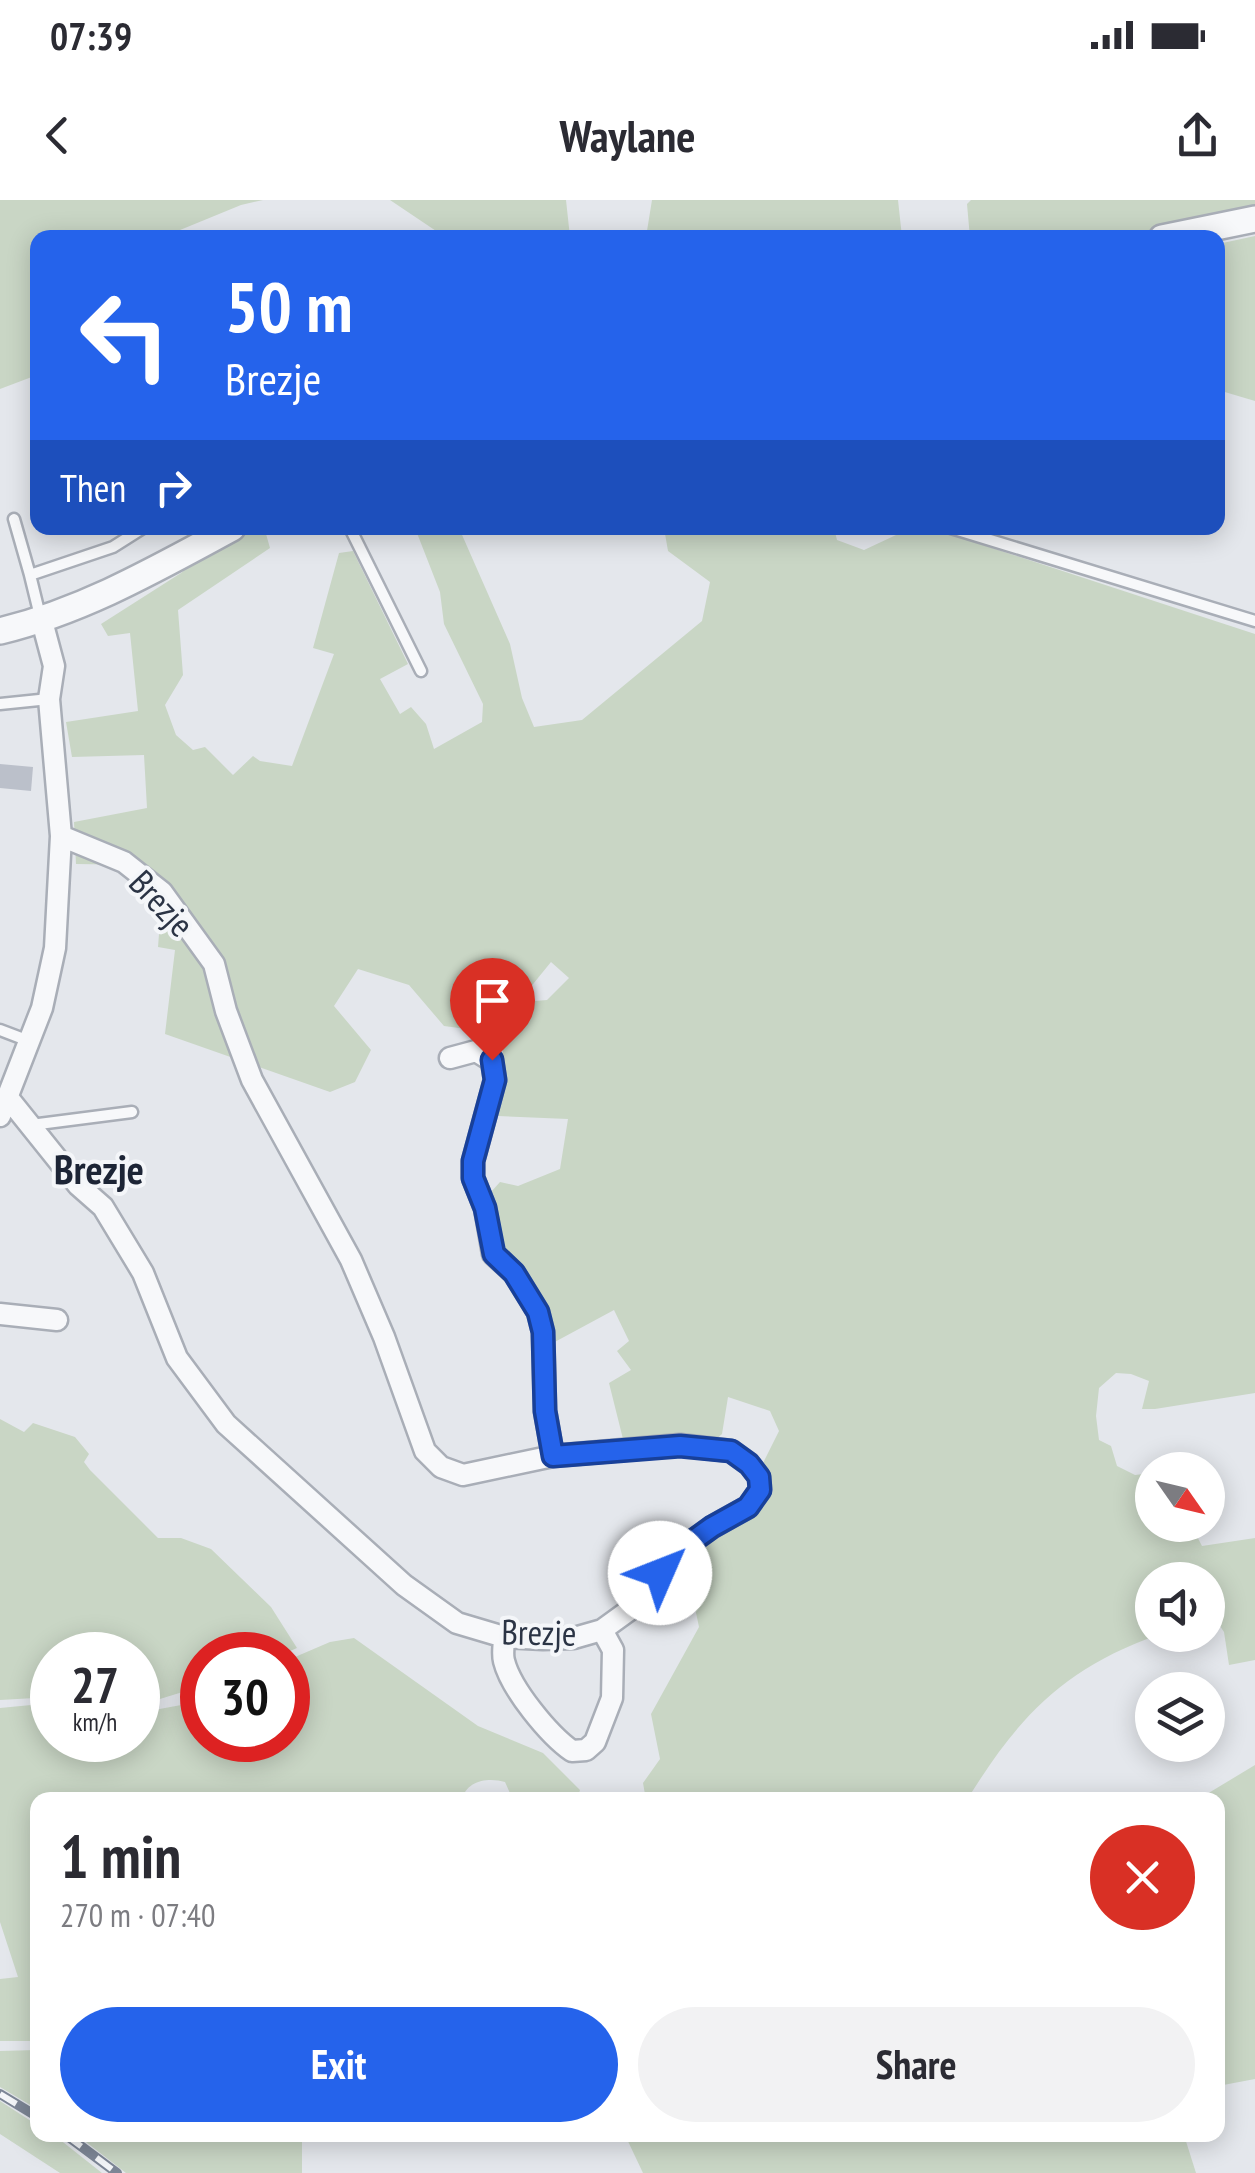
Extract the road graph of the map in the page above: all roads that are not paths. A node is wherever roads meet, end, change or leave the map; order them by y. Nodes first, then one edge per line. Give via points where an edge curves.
1 (1255, 220) edge
2 (1203, 230) edge
3 (14, 519) dead end
4 (132, 535) edge
5 (219, 535) edge
6 (353, 535) edge
7 (973, 535) edge
8 (30, 576) junction
9 (42, 620) junction
10 (1255, 621) edge
11 (0, 631) edge
12 (421, 671) dead end
13 (49, 699) junction
14 (0, 704) edge
15 (61, 836) junction
16 (0, 1030) edge
17 (30, 1041) junction
18 (450, 1058) dead end
19 (4, 1108) edge
20 (132, 1112) dead end
21 (31, 1124) junction
22 (0, 1314) edge
23 (57, 1320) dead end
24 (553, 1456) junction
25 (602, 1630) junction
26 (504, 1637) junction

1 - 2 street
3 - 8 lane
4 - 8 lane
5 - 9 street via 120,589
6 - 12 lane
7 - 10 lane
8 - 9 lane
9 - 11 street
9 - 13 street, Brezje via 54,666
13 - 14 lane
13 - 15 street, Brezje
15 - 17 street, Brezje via 56,948
15 - 24 street, Brezje via 124,862 162,892 214,964 252,1080 351,1260 424,1451 463,1476
16 - 17 lane
17 - 19 street, Brezje
18 - 24 street via 476,1052 492,1060 495,1080 473,1178 494,1254 538,1312
19 - 21 street, Brezje
20 - 21 lane
21 - 26 street, Brezje via 103,1207 143,1273 177,1358 226,1424 404,1585 458,1623
22 - 23 street
24 - 25 street, Brezje via 680,1446 731,1451 759,1477 760,1490 748,1507 680,1550 631,1609
25 - 26 street, Brezje via 574,1638
25 - 26 street via 613,1650 612,1698 596,1742 572,1752 514,1682 502,1658

